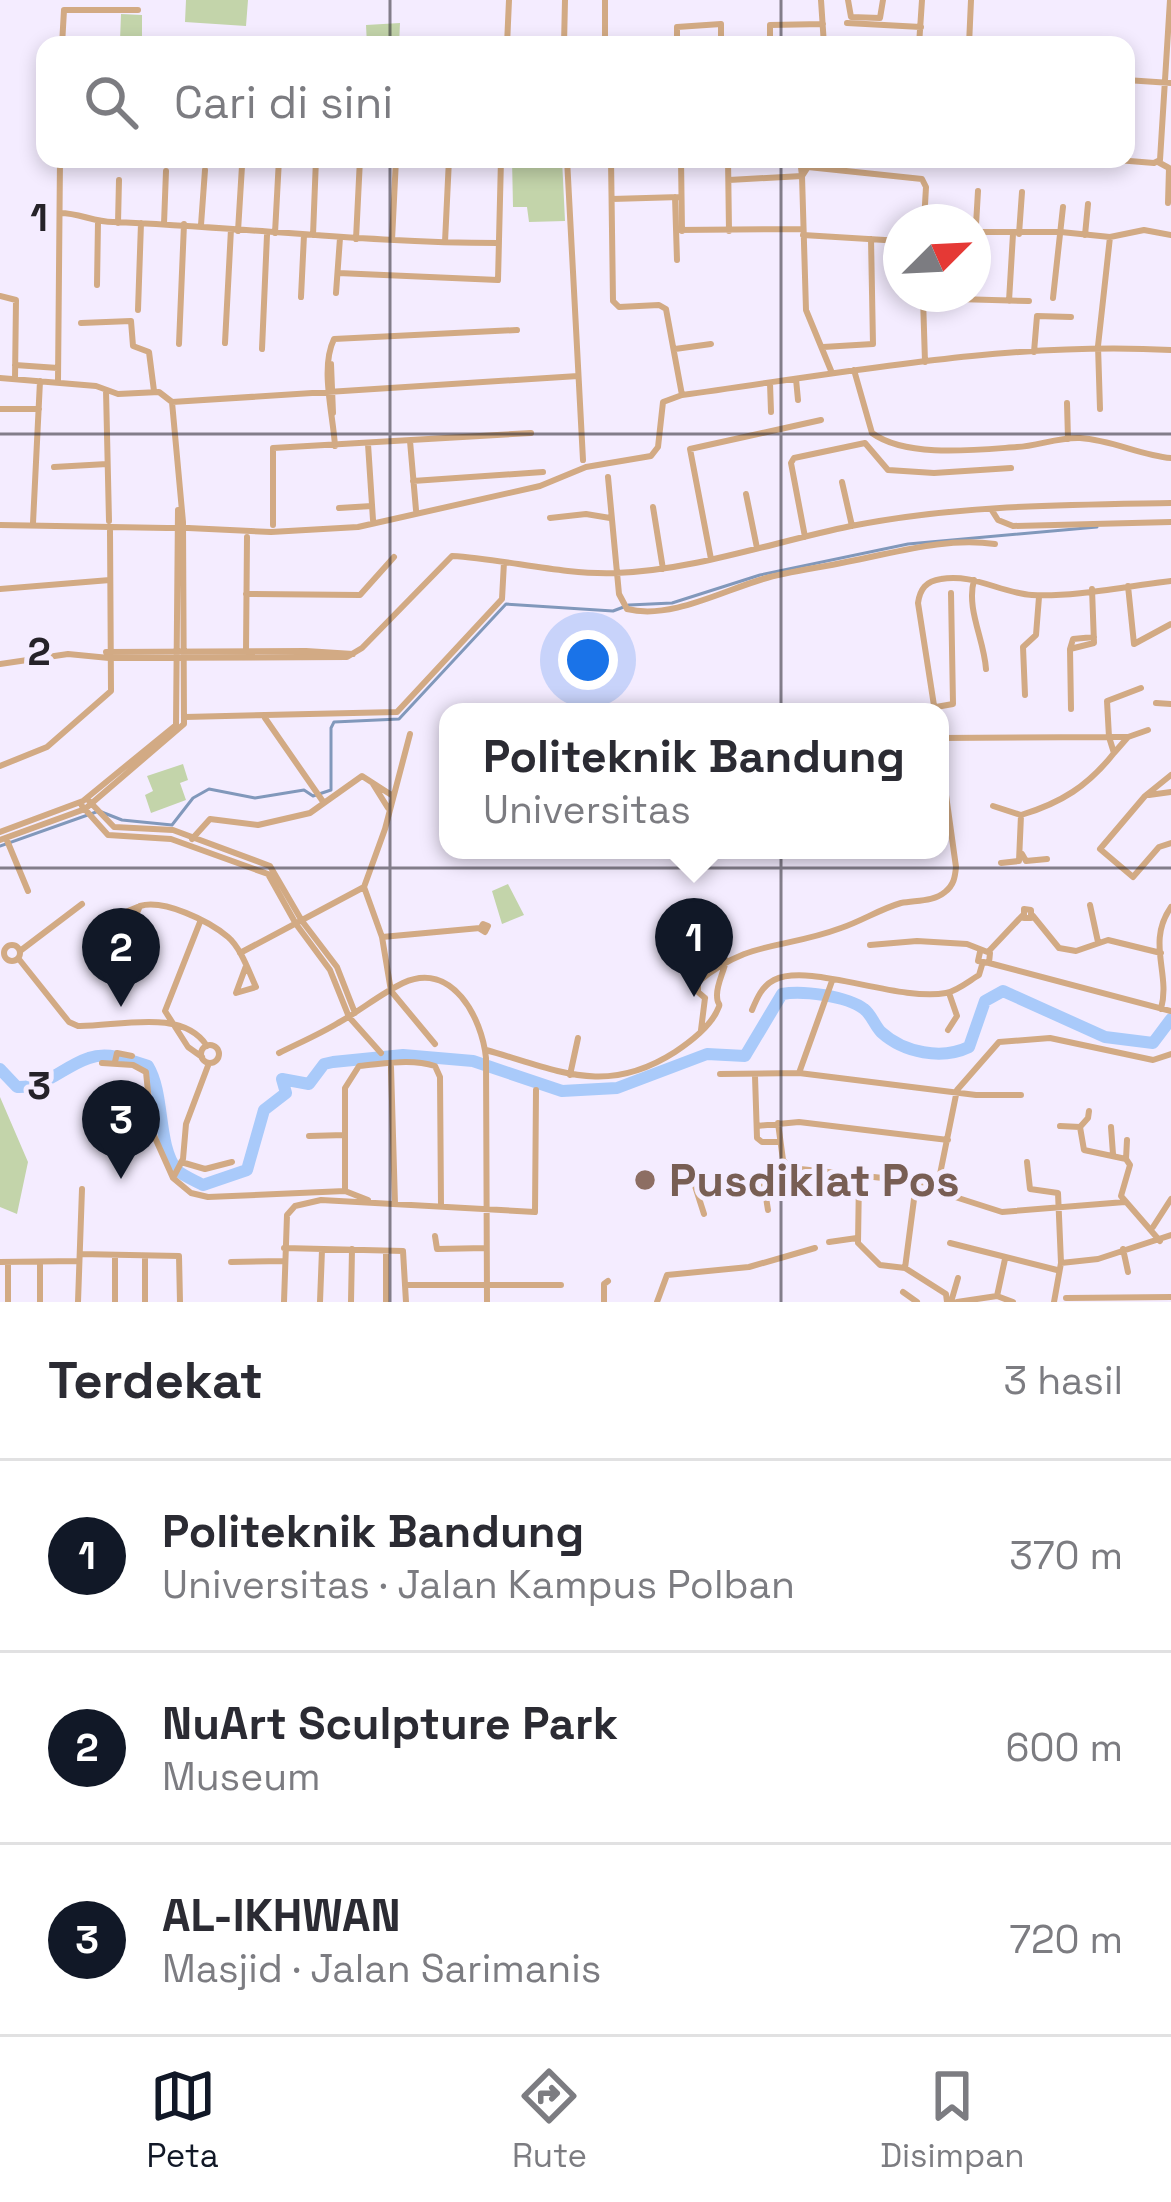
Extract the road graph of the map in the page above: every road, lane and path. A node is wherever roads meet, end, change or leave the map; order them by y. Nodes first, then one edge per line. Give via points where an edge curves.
1 (509, 0) edge
2 (566, 0) edge
3 (605, 0) edge
4 (821, 0) edge
5 (848, 0) edge
6 (883, 0) edge
7 (922, 0) edge
8 (971, 0) edge
9 (1170, 0) edge
10 (138, 10) dead end
11 (848, 23) dead end
12 (823, 24) junction
13 (921, 27) junction
14 (63, 36) edge
15 (507, 36) edge
16 (564, 36) edge
17 (605, 36) edge
18 (677, 36) edge
19 (721, 36) edge
20 (770, 36) edge
21 (824, 36) edge
22 (920, 36) edge
23 (969, 36) edge
24 (1135, 81) edge
25 (1168, 83) edge
26 (1135, 161) edge
27 (1159, 162) junction
28 (60, 168) edge
29 (242, 168) edge
30 (278, 168) edge
31 (315, 168) edge
32 (360, 168) edge
33 (396, 168) edge
34 (449, 168) edge
35 (501, 168) edge
36 (567, 168) edge
37 (611, 168) edge
38 (680, 168) edge
39 (728, 168) edge
40 (801, 168) edge
41 (807, 168) edge
42 (845, 168) edge
43 (166, 170) dead end
44 (205, 170) dead end
45 (802, 176) junction
46 (119, 180) dead end
47 (729, 180) junction
48 (978, 190) dead end
49 (1022, 193) dead end
50 (678, 197) junction
51 (612, 199) junction
52 (1168, 203) dead end
53 (925, 204) edge
54 (977, 204) edge
55 (1088, 204) dead end
56 (1063, 206) dead end
57 (60, 213) junction
58 (98, 222) junction
59 (118, 223) junction
60 (141, 224) junction
61 (164, 224) junction
62 (184, 224) junction
63 (201, 225) junction
64 (234, 230) junction
65 (679, 231) junction
66 (729, 231) junction
67 (802, 232) junction
68 (1061, 232) junction
69 (991, 233) edge
70 (1016, 234) junction
71 (271, 235) junction
72 (309, 235) junction
73 (1085, 235) junction
74 (1171, 236) edge
75 (1109, 237) junction
76 (340, 238) junction
77 (356, 238) junction
78 (871, 239) junction
79 (883, 240) edge
80 (392, 241) junction
81 (445, 242) junction
82 (498, 243) junction
83 (677, 260) dead end
84 (338, 273) junction
85 (97, 285) dead end
86 (336, 293) dead end
87 (0, 296) edge
88 (301, 297) dead end
89 (1053, 298) dead end
90 (991, 299) edge
91 (1009, 301) junction
92 (1029, 302) dead end
93 (138, 310) dead end
94 (923, 312) edge
95 (1071, 317) dead end
96 (81, 323) dead end
97 (517, 330) dead end
98 (225, 343) dead end
99 (178, 344) dead end
100 (711, 344) dead end
101 (1098, 346) junction
102 (823, 347) junction
103 (262, 349) dead end
104 (675, 349) junction
105 (1171, 350) edge
106 (1034, 352) junction
107 (925, 362) junction
108 (15, 365) junction
109 (58, 368) junction
110 (854, 370) junction
111 (832, 374) junction
112 (578, 376) junction
113 (0, 378) edge
114 (796, 379) junction
115 (15, 380) junction
116 (40, 381) junction
117 (58, 382) junction
118 (770, 383) junction
119 (106, 390) junction
120 (154, 391) junction
121 (332, 392) junction
122 (682, 395) junction
123 (798, 400) dead end
124 (172, 402) junction
125 (1067, 403) dead end
126 (0, 409) edge
127 (38, 409) junction
128 (1100, 410) dead end
129 (771, 412) dead end
130 (821, 420) dead end
131 (531, 433) dead end
132 (1068, 439) junction
133 (410, 441) junction
134 (368, 444) junction
135 (335, 446) junction
136 (1171, 458) edge
137 (584, 460) dead end
138 (107, 464) junction
139 (54, 466) dead end
140 (1010, 468) dead end
141 (543, 472) dead end
142 (608, 477) dead end
143 (413, 482) junction
144 (842, 482) dead end
145 (746, 494) dead end
146 (1171, 503) edge
147 (372, 506) junction
148 (339, 508) dead end
149 (653, 508) dead end
150 (991, 509) junction
151 (416, 510) dead end
152 (550, 518) dead end
153 (610, 518) junction
154 (373, 520) dead end
155 (109, 521) dead end
156 (1171, 522) edge
157 (33, 523) junction
158 (273, 524) dead end
159 (0, 525) edge
160 (852, 526) junction
161 (110, 531) dead end
162 (247, 537) dead end
163 (806, 537) junction
164 (995, 544) dead end
165 (757, 548) junction
166 (394, 557) dead end
167 (711, 559) junction
168 (504, 562) junction
169 (663, 569) junction
170 (616, 573) junction
171 (110, 580) junction
172 (974, 580) junction
173 (1171, 581) edge
174 (1128, 586) junction
175 (0, 589) edge
176 (1093, 590) junction
177 (951, 593) dead end
178 (246, 594) junction
179 (1039, 596) junction
180 (1171, 624) edge
181 (246, 651) junction
182 (109, 655) junction
183 (180, 655) junction
184 (227, 655) junction
185 (264, 655) junction
186 (0, 664) edge
187 (986, 669) dead end
188 (1141, 688) dead end
189 (1025, 695) dead end
190 (934, 703) edge
191 (1156, 703) dead end
192 (1171, 704) edge
193 (949, 705) edge
194 (1071, 709) dead end
195 (264, 716) junction
196 (182, 717) junction
197 (1148, 730) dead end
198 (410, 734) dead end
199 (1109, 737) junction
200 (1128, 737) junction
201 (949, 738) edge
202 (1114, 753) junction
203 (0, 766) edge
204 (1171, 775) edge
205 (371, 781) junction
206 (1171, 792) edge
207 (393, 796) junction
208 (1145, 796) junction
209 (324, 803) junction
210 (86, 804) junction
211 (993, 806) dead end
212 (390, 810) junction
213 (1021, 814) junction
214 (949, 817) edge
215 (2, 837) edge
216 (190, 841) junction
217 (1020, 844) junction
218 (1171, 844) edge
219 (1047, 859) dead end
220 (1001, 863) dead end
221 (364, 887) junction
222 (28, 891) dead end
223 (82, 904) dead end
224 (1090, 905) dead end
225 (1171, 908) edge
226 (200, 922) junction
227 (299, 922) junction
228 (480, 928) dead end
229 (382, 938) junction
230 (125, 940) dead end
231 (1098, 942) junction
232 (870, 945) dead end
233 (984, 952) junction
234 (1161, 953) junction
235 (2, 954) edge
236 (239, 954) junction
237 (19, 955) junction
238 (986, 964) junction
239 (246, 966) dead end
240 (714, 979) junction
241 (832, 981) junction
242 (391, 991) junction
243 (949, 993) junction
244 (717, 995) junction
245 (705, 998) junction
246 (752, 1010) dead end
247 (1165, 1010) edge
248 (352, 1015) junction
249 (170, 1022) junction
250 (701, 1030) junction
251 (949, 1030) dead end
252 (578, 1038) dead end
253 (435, 1044) dead end
254 (207, 1046) junction
255 (279, 1053) dead end
256 (381, 1053) dead end
257 (486, 1054) junction
258 (1171, 1054) edge
259 (132, 1056) dead end
260 (116, 1059) junction
261 (205, 1060) junction
262 (101, 1063) dead end
263 (391, 1067) junction
264 (799, 1073) junction
265 (720, 1074) dead end
266 (570, 1075) junction
267 (755, 1076) junction
268 (536, 1090) dead end
269 (957, 1090) junction
270 (1021, 1095) dead end
271 (1089, 1111) dead end
272 (778, 1123) junction
273 (757, 1126) junction
274 (1060, 1126) dead end
275 (1080, 1127) junction
276 (1111, 1127) dead end
277 (345, 1135) junction
278 (309, 1136) dead end
279 (947, 1140) junction
280 (1127, 1140) dead end
281 (780, 1142) junction
282 (1113, 1154) junction
283 (1126, 1159) junction
284 (232, 1162) dead end
285 (1027, 1162) dead end
286 (688, 1164) dead end
287 (768, 1164) dead end
288 (177, 1170) junction
289 (859, 1178) junction
290 (916, 1184) junction
291 (82, 1189) dead end
292 (345, 1190) junction
293 (952, 1196) dead end
294 (1171, 1199) edge
295 (1125, 1202) junction
296 (370, 1203) junction
297 (395, 1204) junction
298 (441, 1207) junction
299 (1058, 1207) junction
300 (487, 1209) junction
301 (768, 1210) dead end
302 (704, 1214) dead end
303 (1153, 1227) dead end
304 (1171, 1235) edge
305 (435, 1236) dead end
306 (856, 1238) junction
307 (1160, 1241) junction
308 (829, 1242) dead end
309 (950, 1243) dead end
310 (487, 1248) junction
311 (815, 1248) dead end
312 (284, 1249) junction
313 (1123, 1249) junction
314 (322, 1250) junction
315 (352, 1250) junction
316 (386, 1251) junction
317 (115, 1257) junction
318 (145, 1257) junction
319 (79, 1258) junction
320 (1005, 1259) junction
321 (284, 1261) junction
322 (4, 1262) edge
323 (40, 1262) junction
324 (231, 1262) dead end
325 (1059, 1266) junction
326 (905, 1268) junction
327 (1128, 1272) dead end
328 (958, 1278) dead end
329 (608, 1280) dead end
330 (486, 1284) junction
331 (561, 1285) dead end
332 (406, 1286) junction
333 (903, 1292) dead end
334 (998, 1296) junction
335 (1066, 1298) dead end
336 (1171, 1298) edge
337 (1131, 1300) edge
338 (8, 1302) edge
339 (40, 1302) edge
340 (79, 1302) edge
341 (115, 1302) edge
342 (146, 1302) edge
343 (180, 1302) edge
344 (284, 1302) edge
345 (320, 1302) edge
346 (351, 1302) edge
347 (386, 1302) edge
348 (406, 1302) edge
349 (487, 1302) edge
350 (604, 1302) edge
351 (657, 1302) edge
352 (917, 1302) edge
353 (952, 1302) edge
354 (1013, 1302) edge
355 (1054, 1302) edge

1 - 15 street
2 - 16 street
3 - 17 street
4 - 12 street
5 - 6 street via 850,16 880,18
7 - 13 street
8 - 23 street
9 - 25 street
10 - 14 street via 64,10
11 - 13 street
12 - 20 street via 770,25
12 - 21 street
13 - 22 street
18 - 19 street via 677,27 721,25
24 - 25 street
25 - 27 street
26 - 27 street
27 - 52 street via 1169,168
28 - 57 street
29 - 64 street
30 - 71 street
31 - 72 street
32 - 77 street
33 - 80 street
34 - 81 street
35 - 82 street
36 - 112 street
37 - 51 street
38 - 50 street
39 - 47 street
40 - 45 street
41 - 45 street
42 - 53 street via 922,179
43 - 61 street
44 - 63 street
45 - 47 street
45 - 67 street
46 - 59 street
47 - 66 street
48 - 54 street
49 - 70 street
50 - 51 street
50 - 65 street
51 - 104 street via 614,301 664,307
55 - 73 street
56 - 68 street
57 - 58 street
57 - 109 street
58 - 59 street
58 - 85 street
59 - 60 street
60 - 61 street
60 - 93 street
61 - 62 street
62 - 63 street
62 - 99 street
63 - 64 street
64 - 71 street
64 - 98 street
65 - 66 street
65 - 83 street
66 - 67 street
67 - 78 street
67 - 102 street via 806,310
68 - 70 street
68 - 73 street
68 - 89 street
69 - 70 street
70 - 91 street
71 - 72 street
71 - 103 street
72 - 76 street
72 - 88 street
73 - 75 street
74 - 75 street via 1144,230
75 - 101 street
76 - 77 street
76 - 84 street
77 - 80 street
78 - 79 street
78 - 102 street via 873,344
80 - 81 street
81 - 82 street
82 - 84 street via 494,282
84 - 86 street
87 - 108 street via 15,297
90 - 91 street
91 - 92 street
94 - 107 street
95 - 106 street via 1038,315
96 - 120 street via 131,320 133,346 149,352
97 - 121 street via 334,339
100 - 104 street
101 - 105 street
101 - 106 street
101 - 128 street
102 - 111 street
104 - 122 street
106 - 107 street
107 - 110 street
108 - 109 street
108 - 115 street
109 - 117 street
110 - 111 street
110 - 132 street via 872,433 894,445 1021,447
111 - 114 street
112 - 121 street
112 - 137 street
113 - 115 street
114 - 118 street
114 - 123 street
115 - 116 street
116 - 117 street
116 - 127 street
117 - 119 street
118 - 122 street
118 - 129 street
119 - 120 street
119 - 138 street
120 - 124 street
121 - 124 street
121 - 135 street
122 - 157 street, bridge via 663,402 658,447 649,457 358,527 271,532
124 - 183 street
125 - 132 street
126 - 127 street
127 - 157 street
130 - 167 street via 690,449
131 - 133 street
132 - 136 street
133 - 134 street
133 - 143 street
134 - 135 street
134 - 147 street
135 - 158 street via 271,450
138 - 139 street
138 - 155 street
140 - 163 street via 883,467 865,443 794,458
141 - 143 street
142 - 153 street
143 - 151 street
144 - 160 street
145 - 165 street
146 - 150 street
147 - 148 street
147 - 154 street
149 - 169 street
150 - 156 street via 1013,526
150 - 160 street
152 - 153 street
153 - 170 street
157 - 159 street
160 - 163 street
161 - 171 street
162 - 178 street
163 - 165 street
164 - 170 street via 917,547 652,611 627,608
165 - 167 street
166 - 178 street via 360,595
167 - 169 street
168 - 170 street
168 - 185 street via 452,556 353,654
168 - 195 street via 502,599 397,712
169 - 170 street
171 - 175 street
171 - 182 street
172 - 179 street
172 - 187 street via 971,603
172 - 190 street via 937,579 920,591
173 - 174 street
174 - 176 street
174 - 180 street via 1134,644
176 - 179 street
176 - 194 street via 1094,637 1073,639 1070,649
177 - 193 street
178 - 181 street
179 - 189 street via 1036,635 1023,647
181 - 184 street
181 - 185 street
182 - 183 street
182 - 186 street
182 - 203 street via 107,696 47,747
183 - 184 street
183 - 196 street
184 - 185 street
188 - 199 street via 1107,699
191 - 192 street
195 - 196 street
195 - 209 street
196 - 210 street
197 - 200 street
198 - 207 street
199 - 200 street
199 - 201 street
199 - 202 street
200 - 202 street
202 - 213 street via 1073,793
204 - 208 street
205 - 207 street
205 - 209 street via 356,778
205 - 212 street
206 - 208 street
207 - 212 street
208 - 218 street via 1100,849 1133,877
209 - 216 street via 258,825 210,819
210 - 215 street
210 - 216 street via 108,835
211 - 213 street
212 - 221 street
213 - 217 street
214 - 240 street via 956,867 947,891 726,959
215 - 222 street
216 - 227 street via 268,874
217 - 219 street via 1025,861
217 - 220 street via 1018,862
221 - 227 street
221 - 229 street
223 - 237 street
224 - 231 street
225 - 234 street
226 - 230 street via 158,903 140,906
226 - 236 street via 231,939
226 - 249 street via 166,1005
227 - 236 street
227 - 248 street
228 - 229 street
229 - 242 street
231 - 233 street via 1058,948 1029,908
231 - 234 street
232 - 233 street via 917,940
233 - 238 street via 978,959
234 - 247 street via 1171,973
235 - 237 street
236 - 239 street
237 - 249 street via 78,1026
238 - 243 street
238 - 247 street
240 - 244 street
240 - 245 street via 697,986
241 - 243 street
241 - 246 street via 778,978
241 - 264 street
242 - 248 street
242 - 253 street
242 - 257 street via 423,978 452,988 474,1013
243 - 251 street via 957,1016
244 - 245 street
244 - 250 street via 717,1012
245 - 250 street
248 - 255 street
248 - 256 street
249 - 254 street
249 - 261 street
250 - 266 street via 637,1071
252 - 266 street
254 - 261 street
254 - 261 street via 218,1059
257 - 266 street
257 - 300 street
258 - 269 street via 1153,1060 1066,1040 1001,1041
259 - 260 street
260 - 262 street
260 - 288 street via 146,1072 152,1131
261 - 288 street
263 - 277 street via 354,1070 345,1088
263 - 297 street
263 - 298 street via 418,1062 439,1073
264 - 267 street
264 - 269 street
265 - 267 street
267 - 273 street
268 - 300 street via 535,1212
269 - 270 street
269 - 279 street
271 - 275 street
272 - 273 street
272 - 279 street
272 - 281 street
273 - 281 street via 758,1140
274 - 275 street
275 - 282 street via 1084,1150
276 - 282 street
277 - 278 street
277 - 292 street
279 - 290 street via 940,1183
280 - 283 street
281 - 289 street via 791,1168
282 - 283 street
283 - 295 street via 1119,1192
284 - 288 street
285 - 299 street via 1030,1189 1058,1191
286 - 302 street
287 - 301 street
288 - 292 street via 179,1186 200,1196
289 - 290 street
289 - 306 street
290 - 326 street
291 - 319 street
292 - 296 street
293 - 299 street via 1002,1212
294 - 303 street
295 - 299 street
295 - 307 street
296 - 297 street
296 - 312 street via 295,1206
297 - 298 street
298 - 300 street
299 - 325 street
300 - 310 street
304 - 307 street
305 - 310 street via 437,1249
306 - 308 street
306 - 326 street via 880,1265
307 - 313 street
309 - 320 street
310 - 330 street
311 - 351 street via 749,1267 668,1275
312 - 314 street
312 - 321 street
313 - 325 street
313 - 327 street
314 - 315 street
314 - 345 street
315 - 316 street
315 - 346 street
316 - 332 street via 405,1253
316 - 347 street
317 - 318 street
317 - 319 street
317 - 341 street
318 - 342 street
318 - 343 street via 177,1256
319 - 323 street
319 - 340 street
320 - 325 street
320 - 334 street
321 - 324 street
321 - 344 street
322 - 323 street
322 - 338 street
323 - 339 street
325 - 355 street
326 - 353 street
328 - 353 street
329 - 350 street
330 - 331 street
330 - 332 street
330 - 349 street
332 - 348 street
333 - 352 street
334 - 353 street
334 - 354 street
335 - 337 street
336 - 337 street

